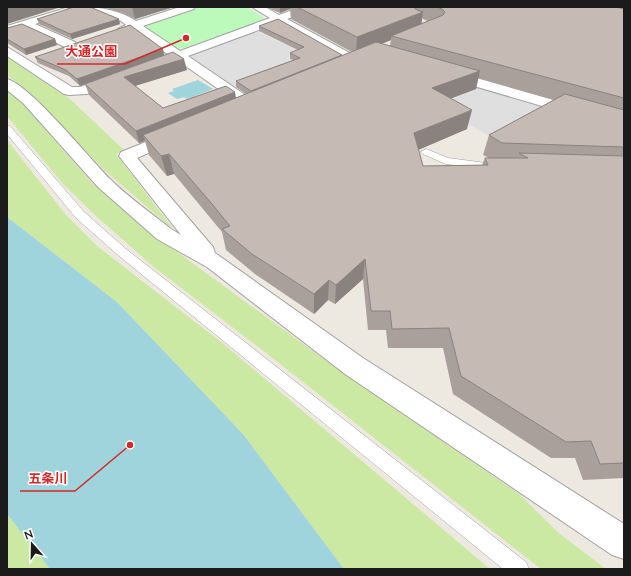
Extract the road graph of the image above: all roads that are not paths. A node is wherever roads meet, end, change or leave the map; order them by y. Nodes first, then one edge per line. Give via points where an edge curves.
1 (76, 7) edge
2 (88, 7) edge
3 (190, 7) edge
4 (257, 7) edge
5 (311, 7) edge
6 (278, 19) junction
7 (25, 24) junction
8 (135, 26) junction
9 (7, 30) edge
10 (115, 31) edge
11 (83, 41) edge
12 (71, 45) junction
13 (58, 50) edge
14 (7, 51) edge
15 (179, 56) junction
16 (368, 56) edge
17 (38, 57) edge
18 (355, 61) junction
19 (24, 62) junction
20 (340, 67) edge
21 (142, 69) edge
22 (436, 70) edge
23 (127, 75) edge
24 (7, 83) edge
25 (249, 104) edge
26 (624, 125) edge
27 (7, 128) edge
28 (192, 128) edge
29 (426, 152) dead end
30 (506, 168) edge
31 (214, 262) junction
32 (624, 543) edge
33 (519, 569) edge

1 - 7 street
2 - 8 street via 125,19
3 - 8 street
4 - 6 street
5 - 6 street
6 - 15 street
6 - 18 street
7 - 9 street
7 - 12 street
8 - 10 street
8 - 15 street
11 - 12 street
12 - 13 street
14 - 19 street
15 - 21 street
15 - 25 street
16 - 18 street
17 - 19 street
18 - 20 street
19 - 23 street via 69,91 82,91
22 - 26 street
24 - 31 street via 28,100 104,183 164,234
27 - 33 lane via 80,215 117,247
28 - 31 street via 127,156
29 - 30 lane via 446,162
31 - 32 street via 354,366

